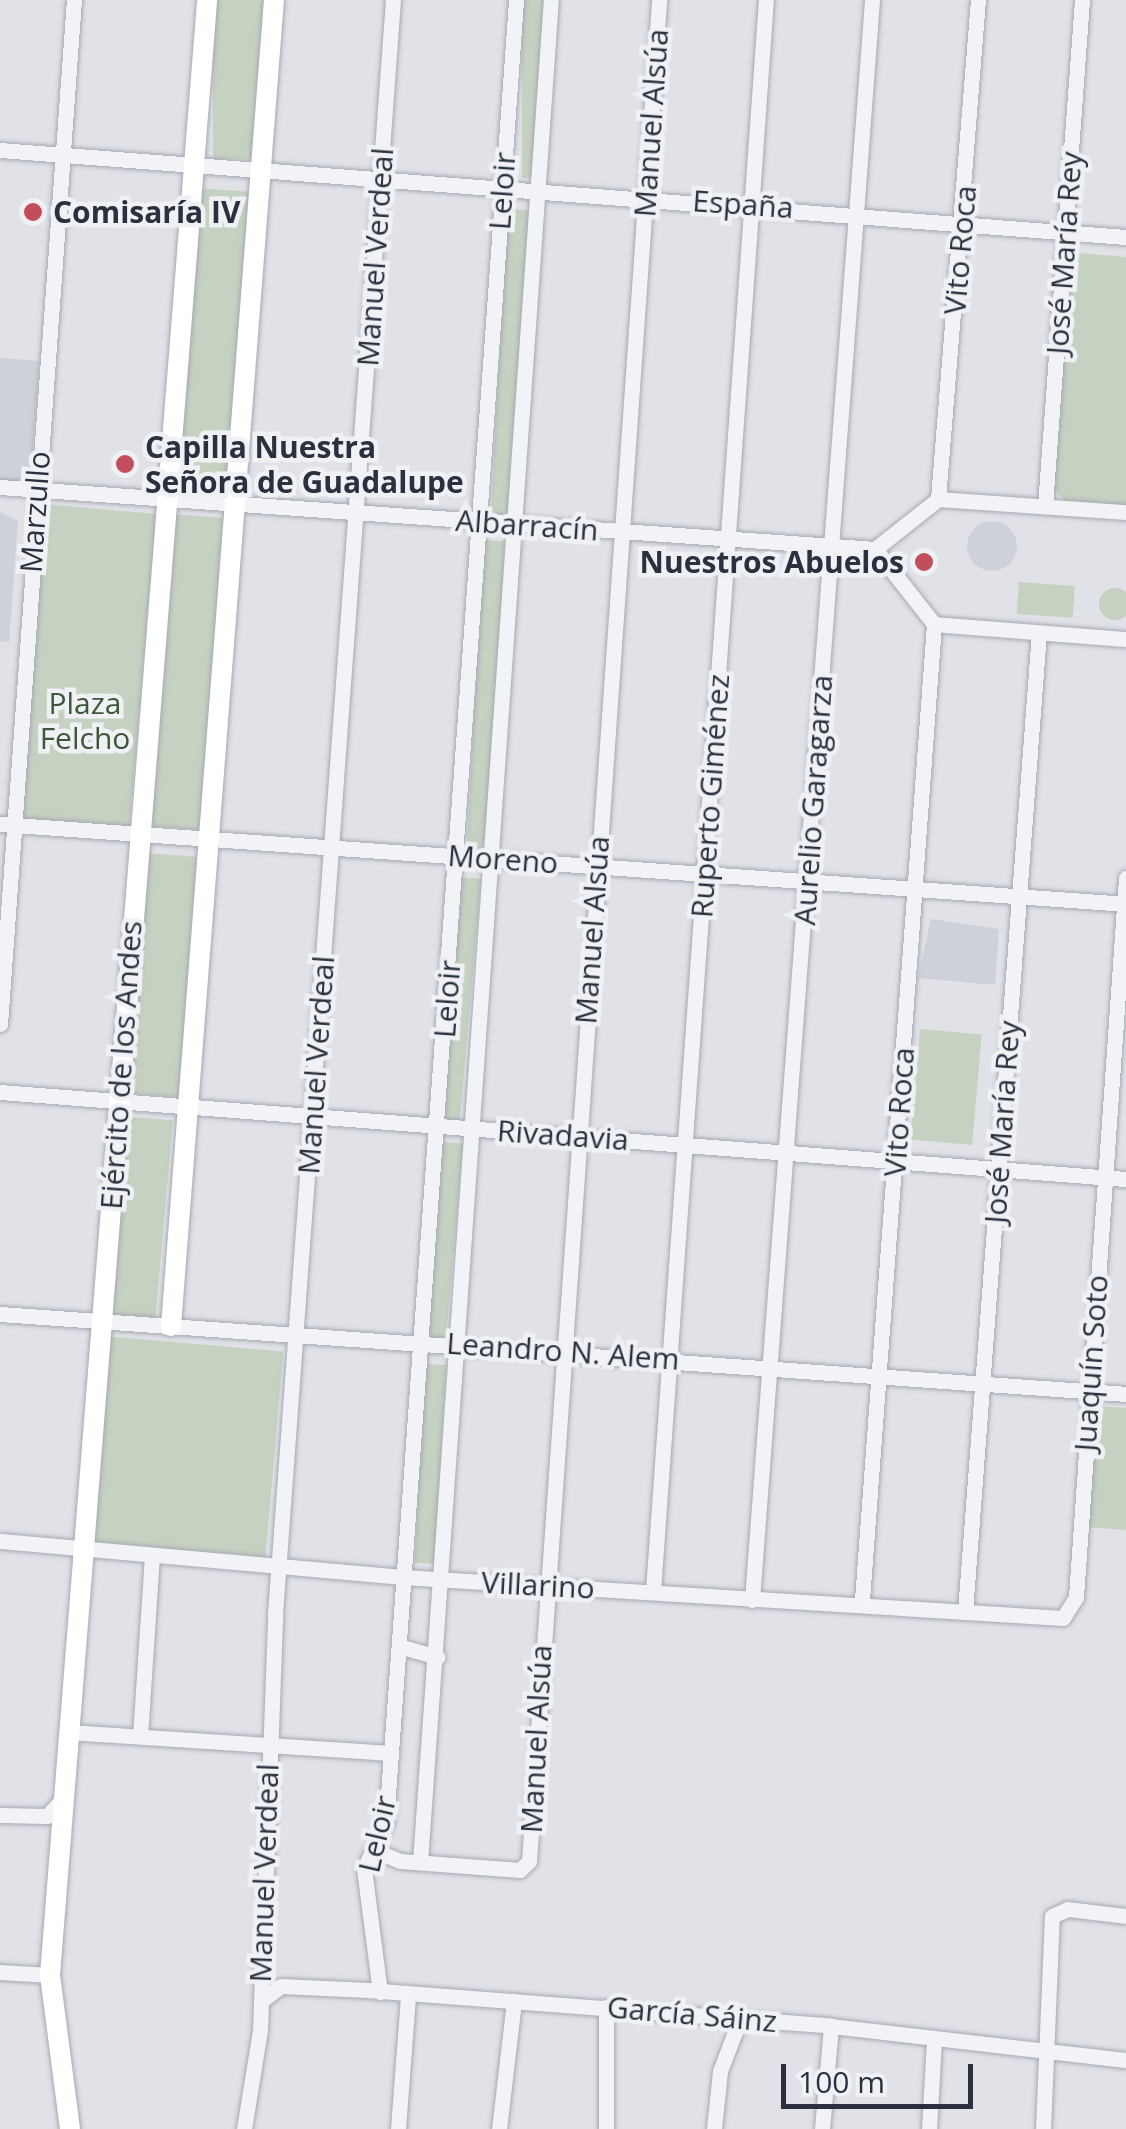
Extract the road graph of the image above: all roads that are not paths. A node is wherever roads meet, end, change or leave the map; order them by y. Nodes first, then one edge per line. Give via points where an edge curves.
1 (74, 0) edge
2 (207, 0) edge
3 (274, 0) edge
4 (393, 0) edge
5 (516, 0) edge
6 (552, 0) edge
7 (660, 0) edge
8 (766, 0) edge
9 (872, 0) edge
10 (978, 0) edge
11 (1082, 0) edge
12 (0, 150) edge
13 (63, 154) junction
14 (194, 164) junction
15 (261, 168) junction
16 (380, 178) junction
17 (502, 186) junction
18 (538, 189) junction
19 (646, 197) junction
20 (753, 205) junction
21 (858, 213) junction
22 (964, 222) junction
23 (1066, 231) junction
24 (1126, 237) edge
25 (0, 487) edge
26 (38, 490) junction
27 (938, 499) junction
28 (165, 500) junction
29 (231, 506) junction
30 (1045, 506) junction
31 (356, 512) junction
32 (1126, 512) edge
33 (480, 522) junction
34 (516, 524) junction
35 (621, 532) junction
36 (729, 540) junction
37 (831, 548) junction
38 (875, 550) junction
39 (934, 624) junction
40 (1039, 633) junction
41 (1126, 640) edge
42 (6, 824) edge
43 (139, 836) junction
44 (208, 840) junction
45 (331, 849) junction
46 (457, 855) junction
47 (494, 858) junction
48 (597, 866) junction
49 (704, 874) junction
50 (1126, 878) edge
51 (808, 881) junction
52 (916, 889) junction
53 (1018, 896) junction
54 (1125, 904) edge
55 (0, 1024) edge
56 (0, 1092) edge
57 (119, 1101) junction
58 (188, 1106) junction
59 (313, 1116) junction
60 (439, 1126) junction
61 (476, 1128) junction
62 (577, 1136) junction
63 (685, 1145) junction
64 (787, 1153) junction
65 (895, 1161) junction
66 (998, 1169) junction
67 (1104, 1177) junction
68 (1126, 1179) edge
69 (0, 1314) edge
70 (101, 1321) junction
71 (170, 1326) junction
72 (300, 1332) junction
73 (422, 1341) junction
74 (461, 1345) junction
75 (562, 1350) junction
76 (670, 1359) junction
77 (772, 1366) junction
78 (879, 1375) junction
79 (982, 1383) junction
80 (1089, 1391) junction
81 (1126, 1394) edge
82 (0, 1541) edge
83 (81, 1548) junction
84 (152, 1556) junction
85 (282, 1566) junction
86 (403, 1577) junction
87 (442, 1580) junction
88 (545, 1585) junction
89 (652, 1592) junction
90 (752, 1600) junction
91 (862, 1600) junction
92 (1070, 1608) joint
93 (965, 1612) junction
94 (399, 1646) junction
95 (437, 1657) junction
96 (68, 1732) junction
97 (140, 1736) junction
98 (267, 1743) junction
99 (391, 1753) junction
100 (63, 1798) junction
101 (0, 1815) edge
102 (374, 1850) junction
103 (420, 1862) junction
104 (1126, 1916) edge
105 (0, 1972) edge
106 (50, 1974) junction
107 (380, 1992) junction
108 (408, 1997) junction
109 (261, 2001) junction
110 (514, 2001) junction
111 (606, 2007) junction
112 (740, 2018) junction
113 (832, 2026) junction
114 (934, 2040) junction
115 (1045, 2055) junction
116 (1126, 2060) edge
117 (70, 2129) edge
118 (244, 2129) edge
119 (398, 2129) edge
120 (499, 2129) edge
121 (606, 2129) edge
122 (714, 2129) edge
123 (822, 2129) edge
124 (929, 2129) edge
125 (1043, 2129) edge

1 - 13 street, Marzullo
2 - 14 street, Ejército de los Andes
3 - 15 street
4 - 16 street, Manuel Verdeal
5 - 17 street, Leloir
6 - 18 street, Leloir
7 - 19 street, Manuel Alsúa
8 - 20 street, Ruperto Giménez
9 - 21 street, Aurelio Garagarza
10 - 22 street, Vito Roca
11 - 23 street, José María Rey
12 - 13 street, España
13 - 14 street, España
13 - 26 street, Marzullo
14 - 15 street, España
14 - 28 street, Ejército de los Andes
15 - 16 street, España
15 - 29 street
16 - 17 street, España
16 - 31 street, Manuel Verdeal
17 - 18 street, España
17 - 33 street, Leloir
18 - 19 street, España
18 - 34 street, Leloir
19 - 20 street, España
19 - 35 street, Manuel Alsúa
20 - 21 street, España
20 - 36 street, Ruperto Giménez
21 - 22 street, España
21 - 37 street, Aurelio Garagarza
22 - 23 street, España
22 - 27 street, Vito Roca
23 - 24 street, España
23 - 30 street, José María Rey
25 - 26 street, Albarracín
26 - 28 street, Albarracín
26 - 42 street, Marzullo
27 - 30 street
27 - 38 street
28 - 29 street, Albarracín
28 - 43 street, Ejército de los Andes
29 - 31 street, Albarracín
29 - 44 street
30 - 32 street
31 - 33 street, Albarracín
31 - 45 street, Manuel Verdeal
33 - 34 street, Albarracín
33 - 46 street, Leloir
34 - 35 street, Albarracín
34 - 47 street, Leloir
35 - 36 street, Albarracín
35 - 48 street, Manuel Alsúa
36 - 37 street, Albarracín
36 - 49 street, Ruperto Giménez
37 - 38 street, Albarracín
37 - 51 street, Aurelio Garagarza
38 - 39 street
39 - 40 street
39 - 52 street, Vito Roca
40 - 41 street
40 - 53 street, José María Rey
42 - 43 street, Moreno
42 - 55 street, Marzullo
43 - 44 street, Moreno
43 - 57 street, Ejército de los Andes
44 - 45 street, Moreno
44 - 58 street
45 - 46 street, Moreno
45 - 59 street, Manuel Verdeal
46 - 47 street, Moreno
46 - 60 street, Leloir
47 - 48 street, Moreno
47 - 61 street, Leloir
48 - 49 street, Moreno
48 - 62 street, Manuel Alsúa
49 - 51 street, Moreno
49 - 63 street, Ruperto Giménez
50 - 54 street, Juaquín Soto
51 - 52 street, Moreno
51 - 64 street, Aurelio Garagarza
52 - 53 street, Moreno
52 - 65 street, Vito Roca
53 - 54 street, Moreno
53 - 66 street, José María Rey
54 - 67 street, Juaquín Soto
56 - 57 street, Rivadavia
57 - 58 street, Rivadavia
57 - 70 street, Ejército de los Andes
58 - 59 street, Rivadavia
58 - 71 street
59 - 60 street, Rivadavia
59 - 72 street, Manuel Verdeal
60 - 61 street, Rivadavia
60 - 73 street, Leloir
61 - 62 street, Rivadavia
61 - 74 street, Leloir
62 - 63 street, Rivadavia
62 - 75 street, Manuel Alsúa
63 - 64 street, Rivadavia
63 - 76 street, Ruperto Giménez
64 - 65 street, Rivadavia
64 - 77 street, Aurelio Garagarza
65 - 66 street, Rivadavia
65 - 78 street, Vito Roca
66 - 67 street, Rivadavia
66 - 79 street, José María Rey
67 - 68 street, Rivadavia
67 - 80 street, Juaquín Soto
69 - 70 street, Leandro N. Alem
70 - 71 street, Leandro N. Alem
70 - 83 street, Ejército de los Andes
71 - 72 street, Leandro N. Alem
72 - 73 street, Leandro N. Alem
72 - 85 street, Manuel Verdeal
73 - 74 street, Leandro N. Alem
73 - 86 street, Leloir
74 - 75 street, Leandro N. Alem
74 - 87 street, Leloir
75 - 76 street, Leandro N. Alem
75 - 88 street, Manuel Alsúa
76 - 77 street, Leandro N. Alem
76 - 89 street, Ruperto Giménez
77 - 78 street, Leandro N. Alem
77 - 90 street, Aurelio Garagarza
78 - 79 street, Leandro N. Alem
78 - 91 street, Vito Roca
79 - 80 street, Leandro N. Alem
79 - 93 street, José María Rey
80 - 81 street, Leandro N. Alem
80 - 92 street, Juaquín Soto
82 - 83 street, Villarino
83 - 84 street, Villarino
83 - 96 street, Ejército de los Andes
84 - 85 street, Villarino
84 - 97 street
85 - 86 street, Villarino
85 - 98 street, Manuel Verdeal
86 - 87 street, Villarino
86 - 94 street, Leloir
87 - 88 street, Villarino
87 - 95 street, Leloir
88 - 89 street, Villarino
88 - 103 street, Manuel Alsúa via 528,1861 520,1870
89 - 90 street, Villarino
90 - 91 street, Villarino
91 - 93 street, Villarino
92 - 93 street, Villarino via 1050,1621
94 - 95 street
94 - 99 street, Leloir
95 - 103 street, Leloir
96 - 97 street
96 - 100 street, Ejército de los Andes
97 - 98 street
98 - 99 street
98 - 109 street, Manuel Verdeal
99 - 102 street, Leloir via 386,1823
100 - 101 street via 47,1816
100 - 106 street, Ejército de los Andes
102 - 103 street
102 - 107 street, Leloir via 364,1880
104 - 115 street via 1068,1909 1052,1916
105 - 106 street
106 - 117 street, Ejército de los Andes
107 - 108 street, García Sáinz
107 - 109 street, García Sáinz via 281,1986
108 - 110 street, García Sáinz
108 - 119 street
109 - 118 street, Manuel Verdeal
110 - 111 street, García Sáinz
110 - 120 street
111 - 112 street, García Sáinz
111 - 121 street
112 - 113 street, García Sáinz
112 - 122 street via 720,2071
113 - 114 street, García Sáinz
113 - 123 street
114 - 115 street, García Sáinz
114 - 124 street
115 - 116 street, García Sáinz
115 - 125 street

